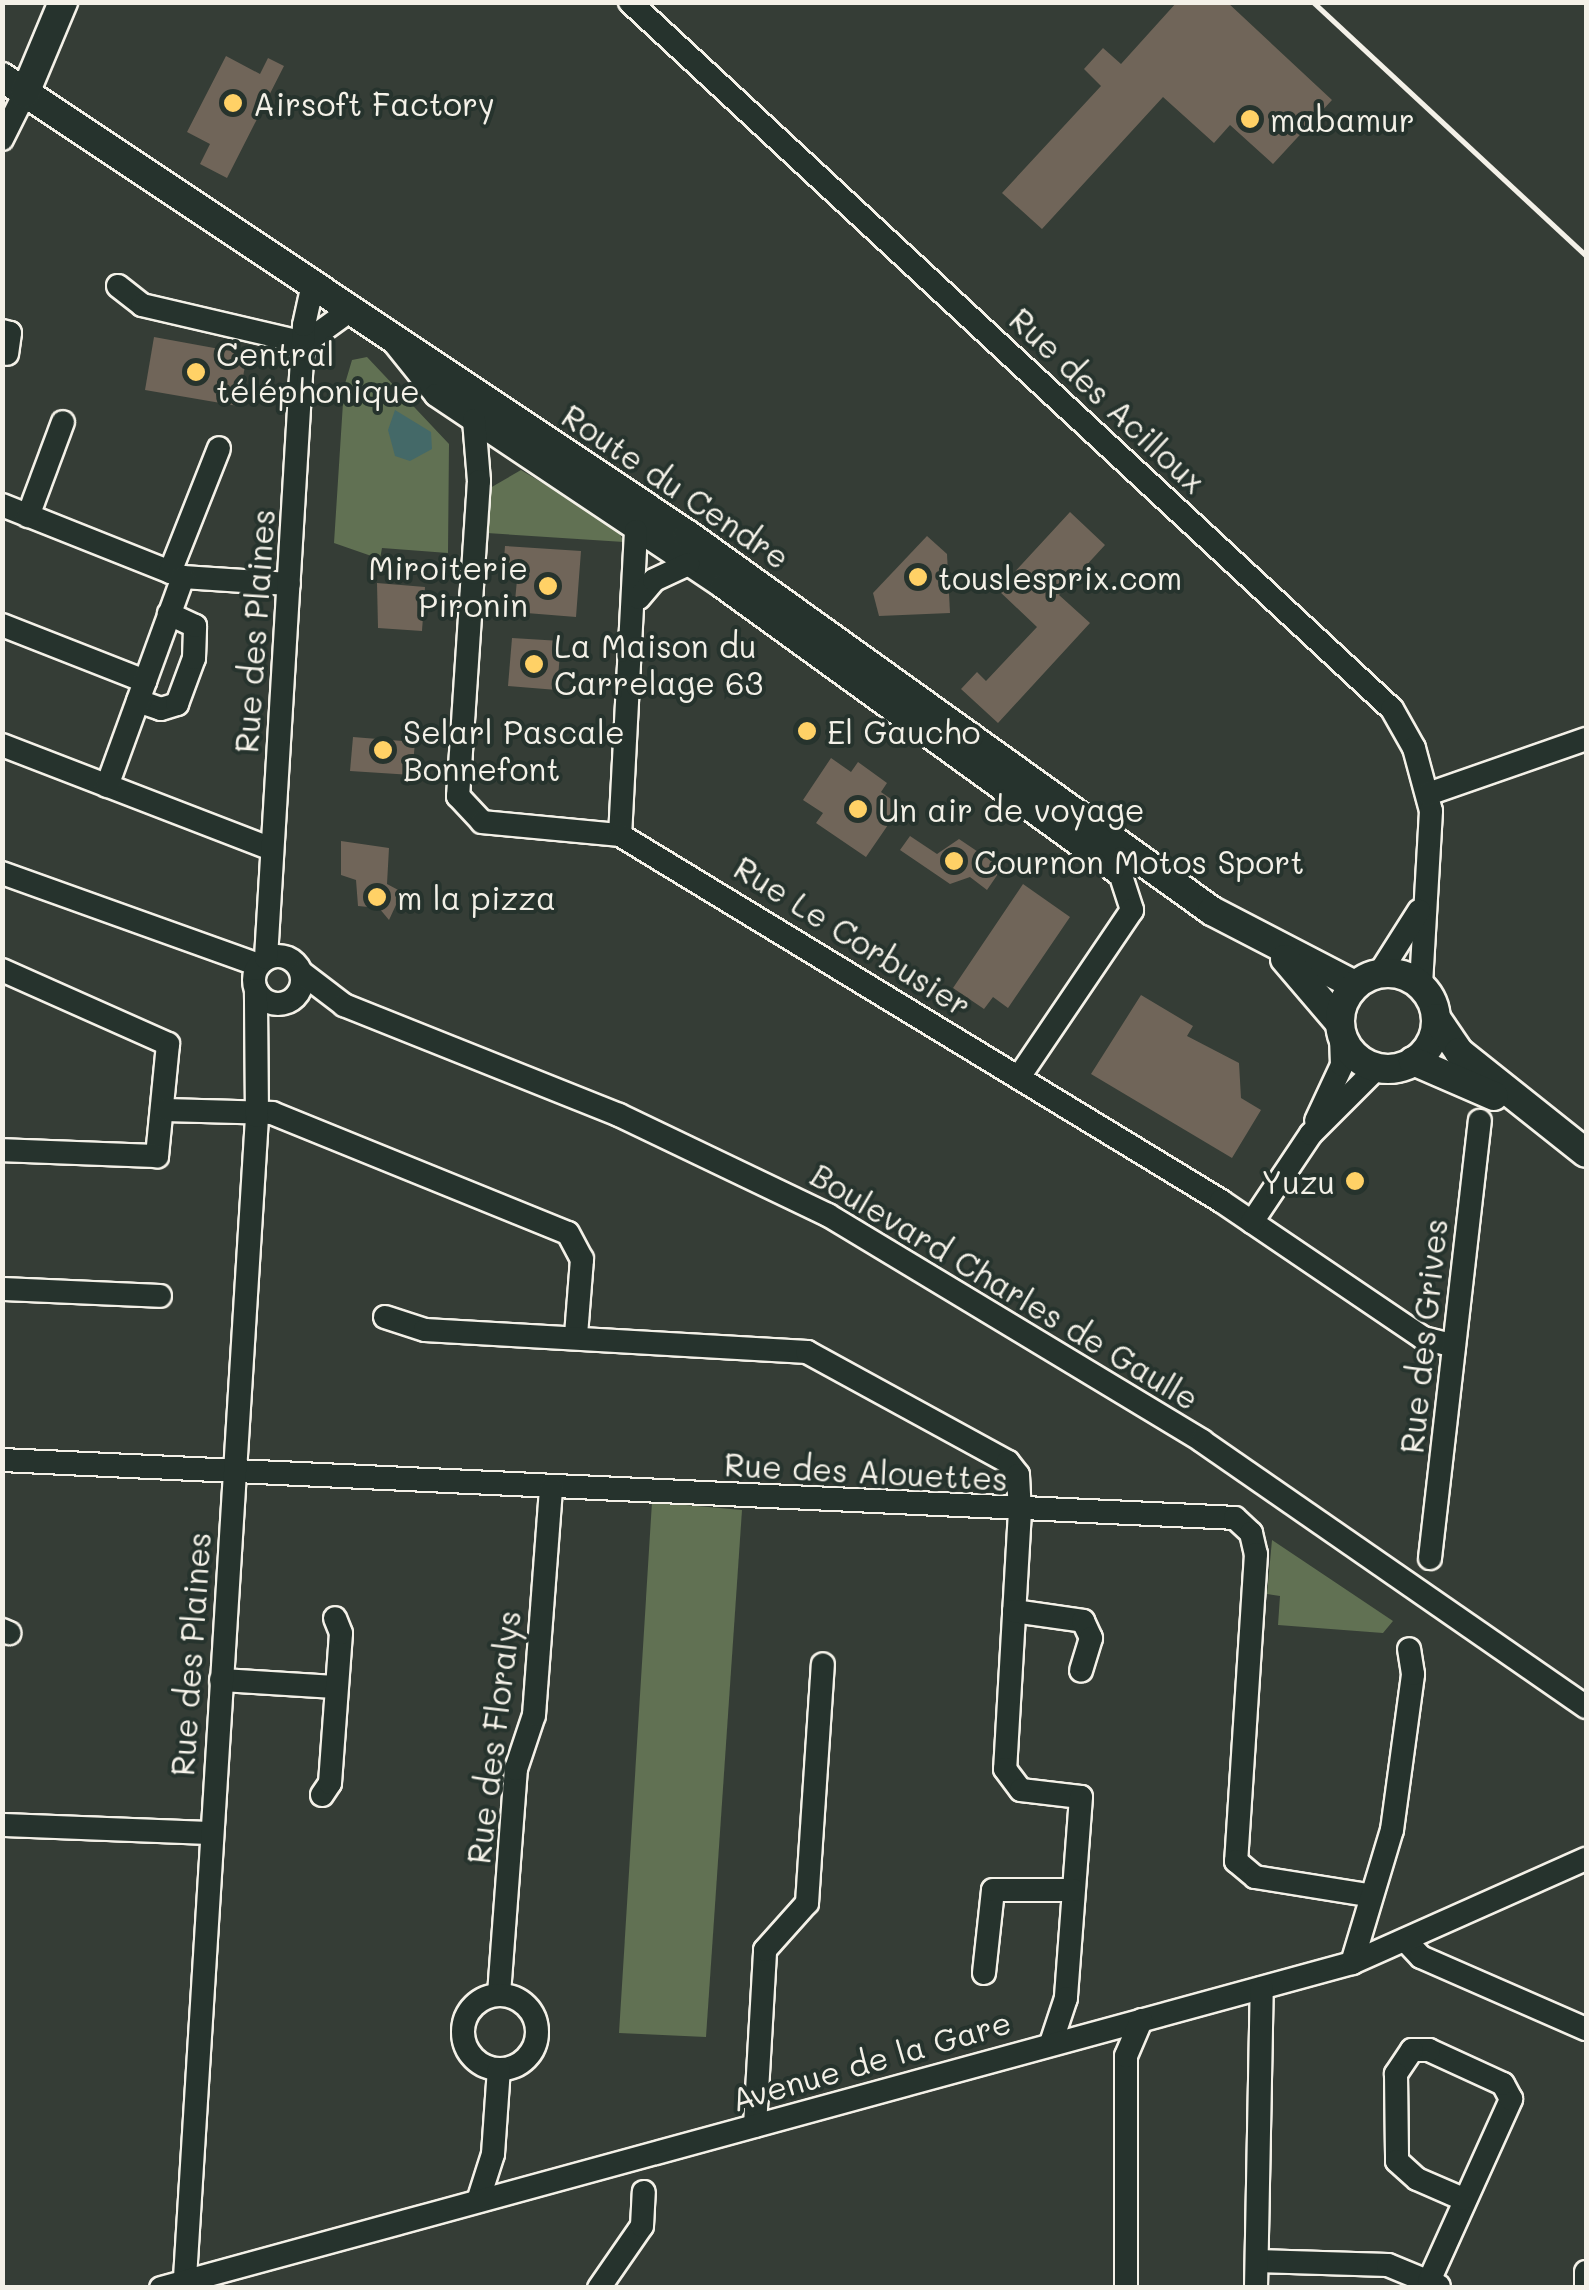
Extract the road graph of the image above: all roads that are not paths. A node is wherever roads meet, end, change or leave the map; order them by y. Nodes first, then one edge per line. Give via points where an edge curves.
1 (63, 2) edge
2 (630, 2) edge
3 (14, 85) edge
4 (2, 139) edge
5 (313, 284) junction
6 (118, 286) dead end
7 (352, 309) junction
8 (388, 332) junction
9 (305, 343) junction
10 (474, 420) junction
11 (64, 422) dead end
12 (219, 448) dead end
13 (522, 453) junction
14 (479, 481) junction
15 (2, 506) edge
16 (28, 516) junction
17 (636, 531) junction
18 (688, 564) junction
19 (176, 574) junction
20 (290, 584) junction
21 (638, 598) junction
22 (170, 614) junction
23 (2, 626) edge
24 (142, 691) junction
25 (1586, 739) edge
26 (2, 745) edge
27 (108, 786) junction
28 (1428, 794) junction
29 (620, 835) junction
30 (272, 849) junction
31 (2, 874) edge
32 (1423, 903) junction
33 (270, 923) junction
34 (1276, 951) junction
35 (297, 966) junction
36 (2, 970) edge
37 (254, 971) junction
38 (1367, 979) junction
39 (1422, 986) junction
40 (286, 1003) junction
41 (344, 1005) junction
42 (1436, 1018) junction
43 (1340, 1028) junction
44 (261, 1033) junction
45 (1413, 1061) junction
46 (1377, 1068) junction
47 (1019, 1077) junction
48 (167, 1110) junction
49 (257, 1116) junction
50 (1480, 1122) dead end
51 (1560, 1133) junction
52 (1310, 1134) junction
53 (2, 1150) edge
54 (1586, 1153) edge
55 (1252, 1222) junction
56 (2, 1290) edge
57 (160, 1296) dead end
58 (385, 1317) dead end
59 (576, 1336) junction
60 (1454, 1346) junction
61 (2, 1460) edge
62 (234, 1468) junction
63 (551, 1488) junction
64 (1020, 1511) junction
65 (1430, 1558) dead end
66 (1014, 1611) junction
67 (335, 1618) dead end
68 (1409, 1649) dead end
69 (822, 1665) dead end
70 (1080, 1671) dead end
71 (220, 1680) junction
72 (336, 1687) junction
73 (1586, 1707) edge
74 (322, 1795) dead end
75 (2, 1825) edge
76 (211, 1833) junction
77 (1586, 1858) edge
78 (1073, 1890) junction
79 (1367, 1894) junction
80 (1404, 1940) junction
81 (1352, 1964) junction
82 (984, 1974) dead end
83 (1262, 1988) junction
84 (499, 1994) junction
85 (1066, 1998) junction
86 (1141, 2020) junction
87 (1586, 2029) edge
88 (1093, 2032) junction
89 (1051, 2043) junction
90 (1126, 2056) junction
91 (499, 2069) junction
92 (755, 2088) junction
93 (781, 2118) junction
94 (756, 2126) junction
95 (493, 2154) junction
96 (510, 2192) junction
97 (644, 2192) dead end
98 (1464, 2199) junction
99 (478, 2200) junction
100 (1257, 2261) junction
101 (1586, 2272) edge
102 (185, 2278) junction
103 (1435, 2284) edge
104 (161, 2288) edge
105 (598, 2288) edge
106 (1126, 2288) edge
107 (1256, 2288) edge
108 (1586, 2288) edge

1 - 3 main road
2 - 28 street, Rue des Acilloux via 1374,689 1408,736
3 - 4 street
3 - 5 main road, Route du Cendre
5 - 7 main road, Route du Cendre
5 - 9 street, Rue des Plaines
6 - 9 street via 142,305
7 - 8 main road, Route du Cendre
7 - 9 street
8 - 10 street via 421,383
8 - 34 main road, Route du Cendre
9 - 20 street, Rue des Plaines
10 - 13 street
10 - 14 street
11 - 16 street
12 - 19 street
13 - 14 street
13 - 17 street
14 - 29 street via 458,796 482,822
15 - 16 street
16 - 19 street
17 - 18 street
17 - 21 street
18 - 21 street via 670,569
18 - 47 street via 1121,876 1132,910
19 - 20 street
19 - 22 street
20 - 30 street, Rue des Plaines
21 - 29 street
22 - 24 street
22 - 24 street via 194,626 194,658 177,704 161,710
23 - 24 street
24 - 27 street
25 - 28 street
26 - 27 street
27 - 30 street
28 - 32 street, Rue des Acilloux via 1432,852
29 - 47 street, Rue Le Corbusier
30 - 33 street, Rue des Plaines
31 - 37 street
32 - 38 street, Rue des Acilloux
32 - 39 street, Rue des Acilloux
33 - 35 street
33 - 37 street, Rue des Plaines
34 - 38 main road, Route du Cendre
34 - 43 main road, Route du Cendre
35 - 37 street
35 - 40 street via 299,994
35 - 41 street, Boulevard Charles de Gaulle
36 - 48 street via 168,1044
37 - 40 street
37 - 44 street, Rue des Plaines
38 - 39 main road
38 - 43 main road
39 - 42 main road
40 - 41 street, Boulevard Charles de Gaulle
40 - 44 street
41 - 73 street, Boulevard Charles de Gaulle via 619,1115 828,1215 1202,1441
42 - 45 main road via 1430,1043
42 - 51 main road via 1460,1052
43 - 46 main road via 1355,1056
43 - 52 street via 1342,1064
44 - 49 street, Rue des Plaines
45 - 46 main road
45 - 51 main road via 1446,1070
46 - 52 street
47 - 55 street, Rue Le Corbusier
48 - 49 street
48 - 53 street via 162,1150 150,1160
49 - 59 street via 272,1113 568,1234 582,1259
49 - 62 street, Rue des Plaines
50 - 60 street, Rue des Grives
51 - 54 main road
52 - 55 street
55 - 60 street, Rue Le Corbusier via 1424,1338
56 - 57 street
58 - 59 street via 425,1330
59 - 64 street via 783,1346 820,1357 1008,1462 1018,1475
60 - 65 street, Rue des Grives
61 - 62 street, Rue des Alouettes
62 - 63 street, Rue des Alouettes
62 - 71 street, Rue des Plaines
63 - 64 street, Rue des Alouettes
63 - 84 street, Rue des Floralys via 534,1715 516,1769
64 - 66 street
64 - 79 street, Rue des Alouettes via 1220,1516 1245,1524 1256,1554 1236,1861 1255,1877
66 - 70 street via 1084,1620 1090,1638
66 - 78 street via 1005,1769 1021,1790 1081,1798
67 - 72 street
68 - 79 street via 1413,1674 1392,1830
69 - 92 street via 807,1903 765,1950
71 - 72 street
71 - 76 street, Rue des Plaines
72 - 74 street via 330,1782
75 - 76 street
76 - 102 street, Rue des Plaines
77 - 80 street, Avenue de la Gare
78 - 82 street via 993,1890
78 - 85 street
79 - 81 street
80 - 81 street, Avenue de la Gare
80 - 87 street via 1420,1957
81 - 83 street, Avenue de la Gare
83 - 86 street, Avenue de la Gare
83 - 100 street
84 - 91 street via 470,2010 462,2032 478,2062
84 - 91 street via 530,2009 538,2031 531,2054
85 - 88 street
85 - 89 street
86 - 88 street, Avenue de la Gare
86 - 90 street
88 - 89 street, Avenue de la Gare
88 - 90 street
89 - 93 street, Avenue de la Gare
90 - 106 street
91 - 95 street
92 - 93 street
92 - 94 street
93 - 94 street, Avenue de la Gare
94 - 96 street, Avenue de la Gare
95 - 96 street
95 - 99 street
96 - 99 street, Avenue de la Gare
97 - 105 street via 642,2226
98 - 98 street via 1508,2110 1509,2089 1429,2050 1412,2050 1396,2074 1397,2161
98 - 103 street
99 - 102 street, Avenue de la Gare
100 - 103 street via 1388,2265
100 - 107 street
101 - 108 street
102 - 104 street, Avenue de la Gare

